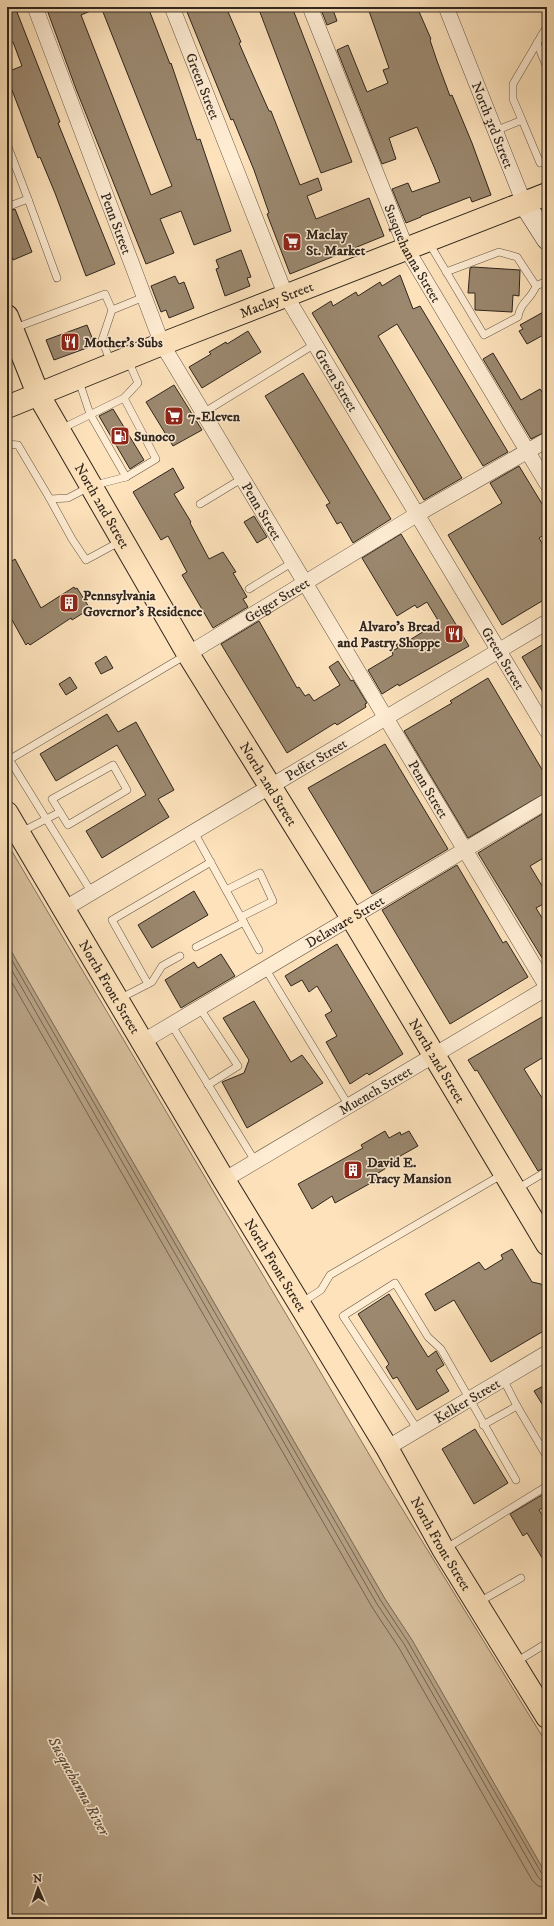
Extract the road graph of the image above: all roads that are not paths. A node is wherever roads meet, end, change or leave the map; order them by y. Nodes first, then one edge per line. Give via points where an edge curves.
1 (35, 7) edge
2 (172, 7) edge
3 (310, 7) edge
4 (446, 7) edge
5 (547, 26) edge
6 (537, 43) junction
7 (547, 68) edge
8 (522, 120) junction
9 (495, 131) junction
10 (7, 144) edge
11 (547, 160) edge
12 (547, 194) edge
13 (28, 199) junction
14 (524, 203) junction
15 (7, 207) edge
16 (547, 239) edge
17 (428, 241) junction
18 (406, 248) junction
19 (446, 272) junction
20 (57, 278) dead end
21 (547, 281) edge
22 (536, 286) junction
23 (286, 296) junction
24 (144, 297) junction
25 (112, 310) junction
26 (10, 322) edge
27 (162, 344) junction
28 (315, 344) junction
29 (119, 361) junction
30 (78, 378) junction
31 (38, 394) junction
32 (124, 398) junction
33 (7, 406) edge
34 (203, 413) junction
35 (90, 414) junction
36 (59, 430) junction
37 (547, 440) edge
38 (7, 444) edge
39 (528, 452) junction
40 (126, 477) junction
41 (243, 478) junction
42 (547, 484) edge
43 (91, 486) junction
44 (50, 499) junction
45 (200, 504) dead end
46 (416, 515) junction
47 (123, 540) junction
48 (293, 562) junction
49 (306, 583) junction
50 (249, 589) dead end
51 (547, 622) edge
52 (499, 651) junction
53 (188, 654) junction
54 (386, 718) junction
55 (547, 731) edge
56 (8, 760) edge
57 (269, 787) junction
58 (547, 802) edge
59 (60, 812) junction
60 (7, 813) edge
61 (47, 818) junction
62 (194, 832) junction
63 (19, 833) junction
64 (465, 850) junction
65 (210, 862) junction
66 (226, 890) junction
67 (92, 893) junction
68 (64, 909) junction
69 (352, 918) junction
70 (242, 919) junction
71 (196, 947) dead end
72 (260, 950) dead end
73 (180, 956) dead end
74 (264, 968) junction
75 (148, 984) junction
76 (547, 987) edge
77 (117, 1000) junction
78 (199, 1007) junction
79 (171, 1024) junction
80 (142, 1042) junction
81 (434, 1055) junction
82 (208, 1085) junction
83 (349, 1106) junction
84 (255, 1161) junction
85 (547, 1171) edge
86 (224, 1180) junction
87 (510, 1182) junction
88 (547, 1244) edge
89 (299, 1304) junction
90 (547, 1353) edge
91 (503, 1379) junction
92 (469, 1400) junction
93 (517, 1406) junction
94 (483, 1425) junction
95 (418, 1430) junction
96 (387, 1448) junction
97 (547, 1457) edge
98 (516, 1480) dead end
99 (547, 1486) edge
100 (443, 1550) junction
101 (521, 1578) dead end
102 (476, 1604) junction
103 (547, 1643) edge
104 (514, 1664) junction
105 (547, 1717) edge

1 - 24 street, Penn Street
2 - 23 street, Green Street
3 - 18 street, Susquehanna Street
4 - 9 street, North 3rd Street
5 - 6 lane
6 - 7 lane
6 - 8 lane via 513,84 513,99
8 - 9 lane
8 - 11 lane via 540,162
9 - 14 street, North 3rd Street
10 - 13 lane
12 - 14 main road, Maclay Street
13 - 15 lane
13 - 20 lane
14 - 16 main road, North 3rd Street
14 - 17 main road, Maclay Street
17 - 18 main road, Maclay Street
17 - 19 lane
18 - 23 main road, Maclay Street
18 - 39 street, Susquehanna Street
19 - 22 lane via 499,252 517,256
19 - 22 lane via 484,335 518,317 520,306 532,296
21 - 22 lane
23 - 27 main road, Maclay Street
23 - 28 street, Green Street
24 - 25 lane
24 - 27 street, Penn Street
25 - 26 lane via 105,294
25 - 29 lane via 102,340
26 - 31 main road, North 2nd Street
27 - 29 main road, Maclay Street
27 - 34 street, Penn Street
28 - 34 lane
28 - 46 street, Green Street
29 - 30 main road, Maclay Street
29 - 32 lane via 138,383
30 - 31 main road, Maclay Street
30 - 35 lane
31 - 33 main road, Maclay Street
31 - 36 main road, North 2nd Street
32 - 35 lane
32 - 40 lane via 156,460
34 - 41 street, Penn Street
35 - 36 lane
35 - 40 lane
36 - 43 main road, North 2nd Street
37 - 39 street, Geiger Street
38 - 44 lane via 18,445
39 - 42 street, Susquehanna Street
39 - 46 street, Geiger Street
40 - 43 lane
41 - 45 lane
41 - 48 street, Penn Street
43 - 44 lane via 68,498
43 - 47 main road, North 2nd Street
44 - 47 lane via 86,560
46 - 49 street, Geiger Street
46 - 52 street, Green Street
47 - 53 main road, North 2nd Street
48 - 49 street, Penn Street
48 - 50 lane
49 - 53 street, Geiger Street
49 - 54 street, Penn Street
51 - 52 street, Peffer Street
52 - 54 street, Peffer Street
52 - 55 street, Green Street
53 - 56 lane, Geiger Street
53 - 57 main road, North 2nd Street
54 - 57 street, Peffer Street
54 - 64 street, Penn Street
56 - 61 lane
57 - 62 street, Peffer Street
57 - 69 main road, North 2nd Street
58 - 64 street, Delaware Street
59 - 59 lane via 52,799 113,765 127,790 68,825
59 - 61 lane
60 - 63 main road, North Front Street
61 - 63 lane
61 - 67 lane
62 - 65 lane
62 - 67 street, Peffer Street
63 - 68 main road, North Front Street
64 - 69 street, Delaware Street
64 - 76 street, Penn Street
65 - 66 lane
65 - 75 lane via 112,920
66 - 70 lane
66 - 70 lane via 260,873 273,901
67 - 68 street, Peffer Street
68 - 77 main road, North Front Street
69 - 74 street, Delaware Street
69 - 81 main road, North 2nd Street
70 - 71 lane
70 - 72 lane
73 - 75 lane via 162,966
74 - 78 street, Delaware Street
74 - 83 lane
75 - 77 lane
76 - 81 street, Muench Street
77 - 80 main road, North Front Street
78 - 79 street, Delaware Street
78 - 82 lane via 238,1066
79 - 80 street, Delaware Street
79 - 82 lane
80 - 86 main road, North Front Street
81 - 83 street, Muench Street
81 - 87 main road, North 2nd Street
82 - 84 lane
83 - 84 street, Muench Street
84 - 86 street, Muench Street
85 - 87 lane
86 - 89 main road, North Front Street
87 - 88 main road, North 2nd Street
87 - 89 lane via 330,1275 321,1290
89 - 96 main road, North Front Street
90 - 91 street, Kelker Street
91 - 92 street, Kelker Street
91 - 93 lane
92 - 94 lane
92 - 95 street, Kelker Street
92 - 95 lane via 441,1349 428,1337 395,1283 343,1316
93 - 94 lane
93 - 97 lane
94 - 98 lane
95 - 96 street, Kelker Street
96 - 100 main road, North Front Street
99 - 100 lane
100 - 102 main road, North Front Street
101 - 102 lane
102 - 104 main road, North Front Street
103 - 104 lane
104 - 105 main road, North Front Street

